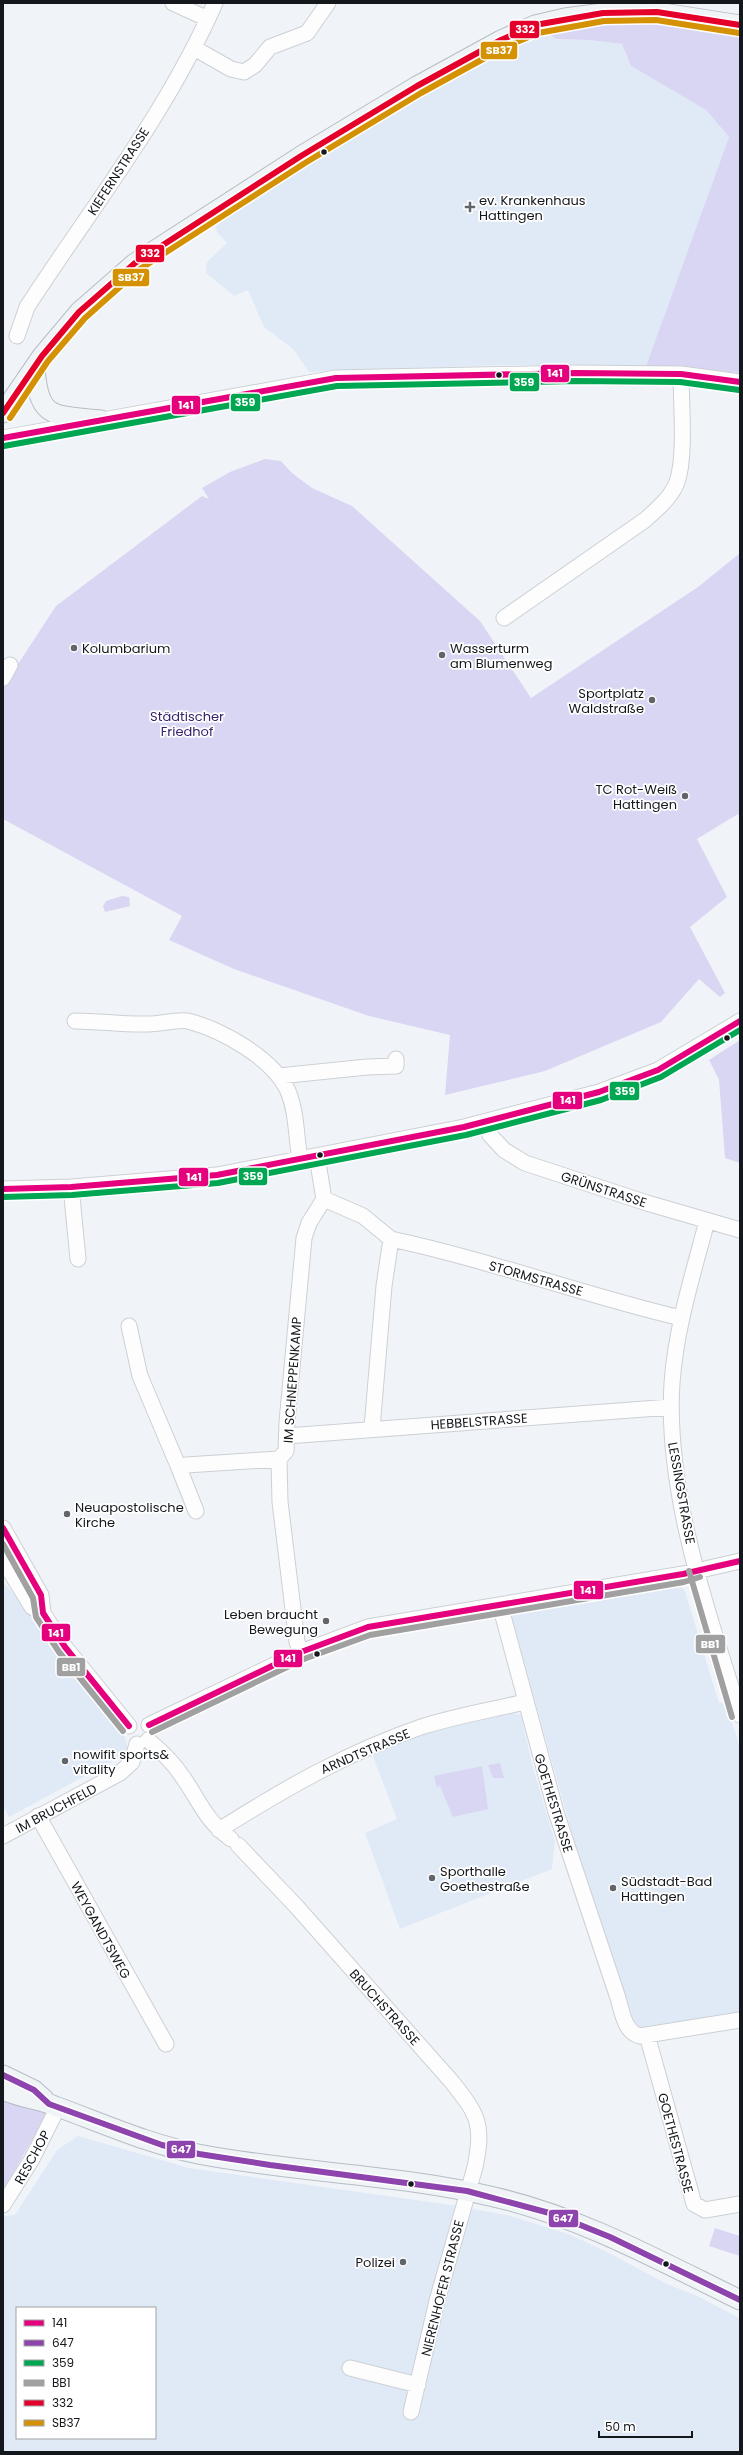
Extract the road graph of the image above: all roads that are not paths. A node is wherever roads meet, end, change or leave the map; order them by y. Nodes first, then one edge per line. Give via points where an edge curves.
1 (173, 3) edge
2 (215, 3) edge
3 (328, 3) edge
4 (660, 7) edge
5 (208, 19) junction
6 (740, 25) edge
7 (194, 48) junction
8 (17, 336) dead end
9 (35, 366) junction
10 (681, 374) junction
11 (740, 382) edge
12 (3, 413) edge
13 (101, 420) junction
14 (3, 438) edge
15 (504, 618) dead end
16 (75, 1021) dead end
17 (740, 1021) edge
18 (396, 1059) dead end
19 (279, 1076) junction
20 (487, 1122) junction
21 (317, 1157) junction
22 (300, 1160) junction
23 (71, 1187) junction
24 (3, 1189) edge
25 (324, 1199) junction
26 (707, 1221) junction
27 (740, 1230) edge
28 (390, 1240) junction
29 (78, 1259) dead end
30 (681, 1318) junction
31 (129, 1326) dead end
32 (672, 1407) junction
33 (372, 1428) junction
34 (288, 1436) junction
35 (279, 1459) junction
36 (179, 1468) junction
37 (196, 1511) dead end
38 (3, 1528) edge
39 (3, 1560) edge
40 (740, 1561) edge
41 (697, 1569) junction
42 (9, 1577) edge
43 (500, 1605) junction
44 (43, 1613) junction
45 (301, 1652) junction
46 (525, 1702) junction
47 (740, 1715) edge
48 (144, 1736) junction
49 (38, 1816) junction
50 (3, 1836) edge
51 (229, 1838) junction
52 (740, 2020) edge
53 (647, 2035) junction
54 (166, 2044) dead end
55 (3, 2075) edge
56 (3, 2090) edge
57 (53, 2105) junction
58 (467, 2191) junction
59 (740, 2204) edge
60 (3, 2205) edge
61 (740, 2300) edge
62 (350, 2368) dead end
63 (418, 2385) junction
64 (411, 2412) dead end

1 - 5 street
2 - 5 street, KIEFERNSTRASSE
3 - 7 street via 307,33 270,48 255,65 244,72 231,69
4 - 6 main road
4 - 9 main road via 585,15 535,25 501,40 429,80 301,156 135,263 79,312
5 - 7 street, KIEFERNSTRASSE
7 - 8 street, KIEFERNSTRASSE via 134,149 27,307
9 - 12 main road
9 - 13 main road via 38,397 48,410 70,417
10 - 11 street
10 - 13 street via 550,373 336,378
10 - 15 street via 680,459 677,482 665,502 645,520
13 - 14 street
16 - 19 street via 147,1024 186,1020 223,1035 259,1057
17 - 20 street via 658,1070 599,1092
18 - 19 street via 396,1066
19 - 22 street via 292,1103
20 - 21 street
20 - 26 street, GRÜNSTRASSE via 490,1135 504,1150 525,1163
21 - 22 street
21 - 25 street
22 - 23 street via 199,1177
23 - 24 street
23 - 29 street
25 - 28 street via 363,1216
25 - 34 street, IM SCHNEPPENKAMP via 309,1223 302,1253
26 - 27 street, GRÜNSTRASSE
26 - 30 street, LESSINGSTRASSE
28 - 30 street, STORMSTRASSE
28 - 33 street
30 - 32 street, LESSINGSTRASSE via 674,1362
31 - 36 street via 140,1376
32 - 33 street, HEBBELSTRASSE
32 - 41 street, LESSINGSTRASSE via 674,1457
33 - 34 street, HEBBELSTRASSE
34 - 35 street, IM SCHNEPPENKAMP via 286,1451
35 - 36 street via 186,1465
35 - 45 street, IM SCHNEPPENKAMP via 280,1502
36 - 37 street
38 - 44 street via 41,1595
39 - 42 street
40 - 41 street
41 - 43 street via 683,1574
41 - 47 street, LESSINGSTRASSE
42 - 44 street via 32,1607
43 - 45 street via 368,1627
43 - 46 street, GOETHESTRASSE
44 - 48 street via 65,1647 129,1726 138,1720 145,1722
45 - 48 street
46 - 51 street, ARNDTSTRASSE via 431,1724 351,1755 312,1773
46 - 53 street, GOETHESTRASSE via 556,1812 626,2025 631,2032 640,2036
48 - 49 street, IM BRUCHFELD via 132,1762 120,1773
48 - 51 street, BRUCHSTRASSE via 182,1775 212,1824
49 - 50 street, IM BRUCHFELD
49 - 54 street, WEYGANDTSWEG
51 - 58 street, BRUCHSTRASSE via 296,1906 473,2109 479,2132 479,2146
52 - 53 street, GOETHESTRASSE
53 - 59 street, GOETHESTRASSE via 694,2204 705,2210
55 - 57 main road via 34,2090
56 - 57 main road via 19,2097
57 - 58 main road via 151,2142 199,2154
57 - 60 street, RESCHOP via 32,2159
58 - 61 main road via 510,2201 585,2226
58 - 63 street, NIERENHOFER STRASSE
62 - 63 street
63 - 64 street, NIERENHOFER STRASSE

